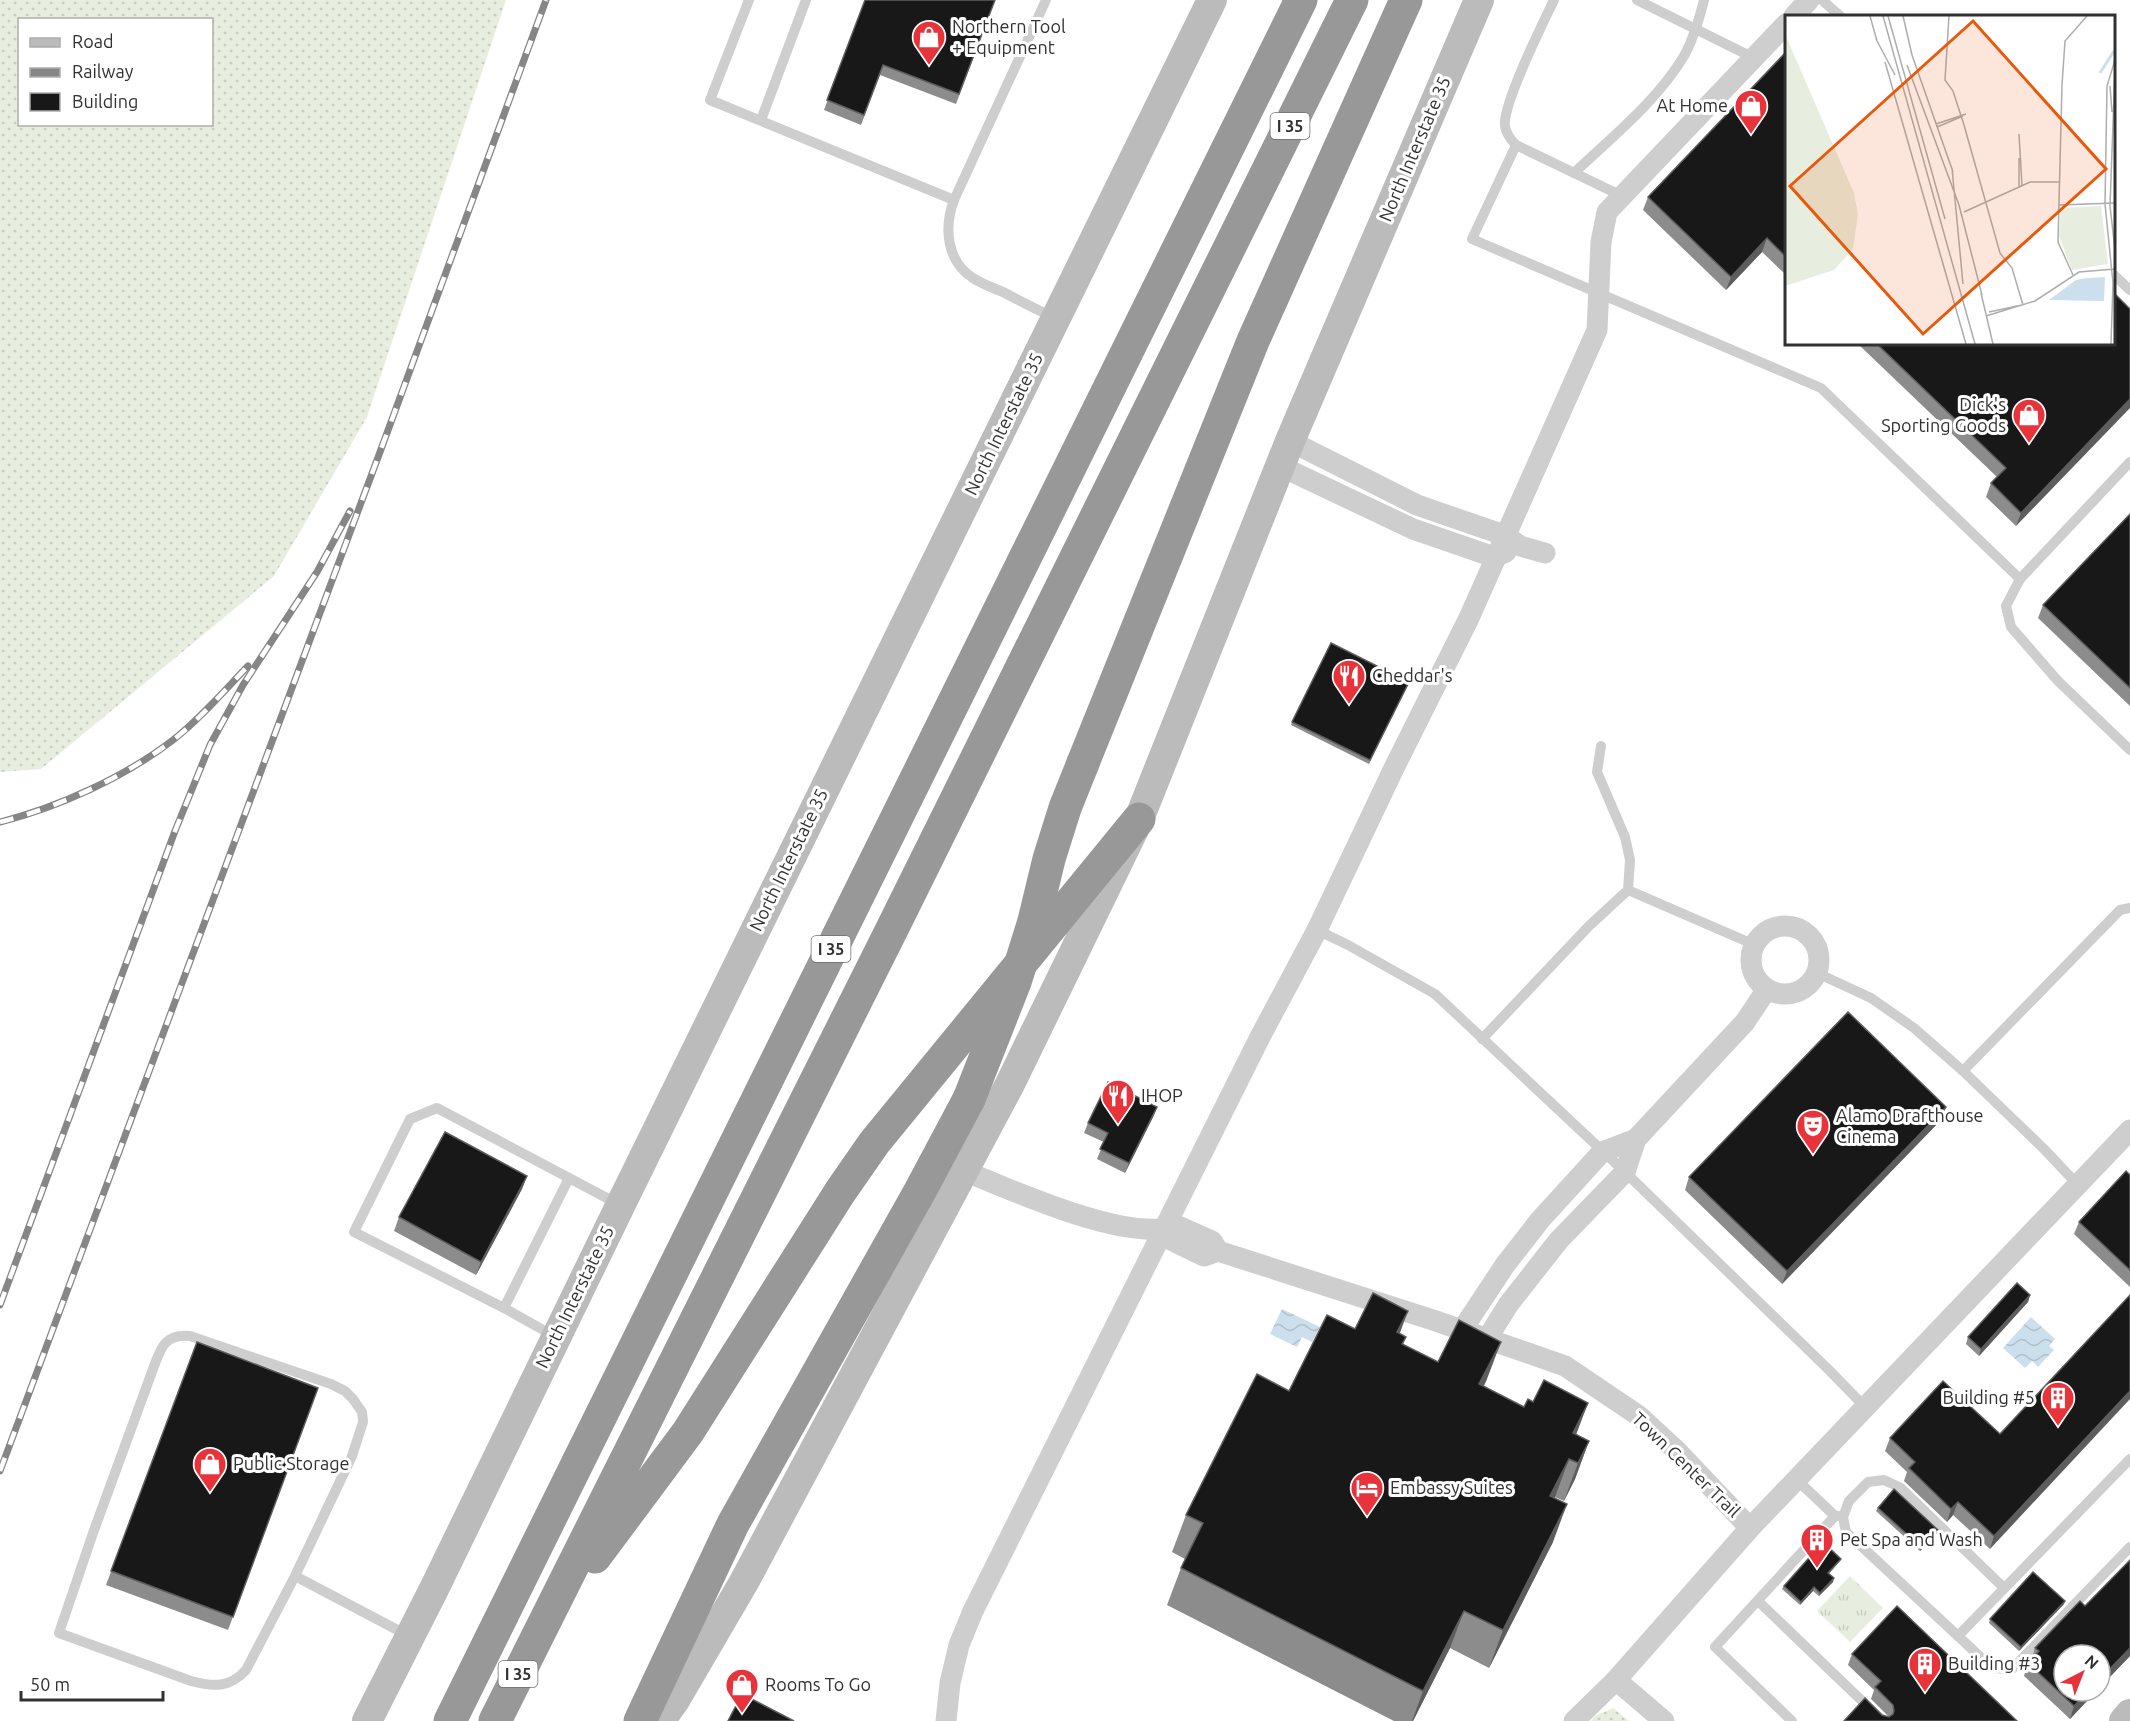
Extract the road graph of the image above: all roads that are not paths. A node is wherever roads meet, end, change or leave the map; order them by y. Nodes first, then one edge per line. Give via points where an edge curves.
1 (749, 0) edge
2 (806, 0) edge
3 (1046, 0) edge
4 (1212, 0) edge
5 (1278, 0) edge
6 (1301, 0) edge
7 (1352, 0) edge
8 (1406, 0) edge
9 (1479, 0) edge
10 (1554, 0) edge
11 (1638, 0) edge
12 (1704, 0) edge
13 (1809, 0) edge
14 (1822, 0) edge
15 (1795, 15) edge
16 (1839, 15) edge
17 (1785, 25) edge
18 (1697, 28) junction
19 (1754, 58) junction
20 (761, 120) junction
21 (1516, 145) junction
22 (1574, 173) junction
23 (1213, 177) junction
24 (1622, 196) junction
25 (954, 200) junction
26 (2115, 275) edge
27 (2130, 290) edge
28 (1599, 294) junction
29 (1056, 318) junction
30 (1285, 453) junction
31 (2130, 462) edge
32 (1512, 541) junction
33 (1545, 553) dead end
34 (1494, 557) junction
35 (2020, 579) junction
36 (1601, 746) dead end
37 (2130, 750) edge
38 (1139, 819) junction
39 (1628, 890) junction
40 (2130, 908) edge
41 (1317, 930) junction
42 (1755, 945) junction
43 (1817, 973) junction
44 (1767, 989) junction
45 (1482, 1039) junction
46 (1963, 1071) junction
47 (2130, 1130) edge
48 (1636, 1139) junction
49 (1602, 1152) junction
50 (963, 1170) junction
51 (1625, 1172) junction
52 (568, 1178) junction
53 (2078, 1185) junction
54 (620, 1206) junction
55 (1165, 1230) junction
56 (1527, 1259) junction
57 (504, 1308) junction
58 (1462, 1330) junction
59 (556, 1337) junction
60 (1487, 1339) junction
61 (1865, 1407) junction
62 (2130, 1460) edge
63 (1797, 1480) junction
64 (1839, 1516) junction
65 (1750, 1528) junction
66 (2130, 1547) edge
67 (295, 1576) junction
68 (2004, 1588) junction
69 (1758, 1601) junction
70 (542, 1628) junction
71 (1958, 1636) junction
72 (410, 1637) junction
73 (1616, 1680) junction
74 (2130, 1714) edge
75 (367, 1721) edge
76 (450, 1721) edge
77 (495, 1721) edge
78 (640, 1721) edge
79 (660, 1721) edge
80 (946, 1721) edge
81 (1574, 1721) edge
82 (1664, 1721) edge
83 (1792, 1721) edge
84 (1883, 1721) edge
85 (2124, 1721) edge

1 - 20 lane via 710,100
2 - 20 lane
3 - 25 lane
4 - 29 main road, North Interstate 35
5 - 23 highway
6 - 23 highway, I 35
7 - 70 highway, I 35
8 - 78 highway, bridge via 1253,342 1065,808 1015,982 969,1099 733,1524
9 - 30 main road, North Interstate 35
10 - 21 lane via 1504,123 1507,135
11 - 18 lane
12 - 18 lane
13 - 15 street
14 - 16 lane
17 - 19 street
18 - 19 lane
18 - 22 lane via 1683,57 1658,91
19 - 24 street
20 - 25 lane
21 - 22 lane
21 - 28 lane via 1472,239
22 - 24 lane
23 - 76 highway, I 35
24 - 28 street via 1607,212 1601,242
25 - 29 lane via 948,227 953,256 961,268 973,278
26 - 27 lane
28 - 32 street via 1598,330
28 - 35 lane via 1821,388
29 - 54 main road, North Interstate 35
30 - 32 street
30 - 34 street via 1413,529
30 - 38 main road, North Interstate 35
31 - 35 lane
32 - 33 street
32 - 34 street
34 - 41 street via 1469,618
35 - 37 lane via 2006,606 2011,627 2058,681
36 - 39 lane via 1597,772 1625,837 1630,860
38 - 50 main road, North Interstate 35 via 1010,1084
38 - 70 highway via 874,1143 688,1432
39 - 42 lane
39 - 45 lane
40 - 46 lane via 2120,910
41 - 45 lane via 1435,994
41 - 55 street
42 - 43 street via 1781,917 1825,945
42 - 44 street via 1751,963
43 - 44 street via 1812,982 1795,993
43 - 46 lane via 1871,998 1914,1028
44 - 48 street via 1745,1022
45 - 49 lane
46 - 53 lane
47 - 53 street
48 - 49 street
48 - 51 street
49 - 51 lane
49 - 56 street via 1540,1221
50 - 55 street, Town Center Trail via 1071,1214
50 - 79 main road, North Interstate 35 via 744,1582
51 - 56 street via 1559,1240
51 - 61 lane
52 - 54 lane
52 - 57 lane
52 - 57 lane via 437,1108 410,1119 354,1232
53 - 61 street
54 - 59 main road, North Interstate 35
55 - 58 street, Town Center Trail via 1176,1225 1212,1241 1218,1251
55 - 80 street via 973,1611 958,1645
56 - 58 street
56 - 60 street via 1508,1305
57 - 59 lane
58 - 60 street, Town Center Trail
59 - 72 main road, North Interstate 35
60 - 65 street, Town Center Trail via 1565,1366 1639,1416
61 - 63 street
62 - 68 lane
63 - 64 lane
63 - 65 street
64 - 68 lane via 1869,1482 1884,1480 1901,1488
64 - 69 lane
64 - 71 lane via 1846,1532
65 - 73 street
66 - 71 lane via 2012,1669 1992,1668
67 - 67 lane via 246,1670 220,1686 191,1681 59,1633 153,1369 171,1338 190,1336 331,1384 345,1391 362,1412 362,1432
67 - 72 lane
68 - 71 lane
69 - 83 lane via 1715,1647
69 - 84 lane
70 - 77 highway, I 35
72 - 75 main road, North Interstate 35
73 - 81 street
73 - 82 street
74 - 85 main road

